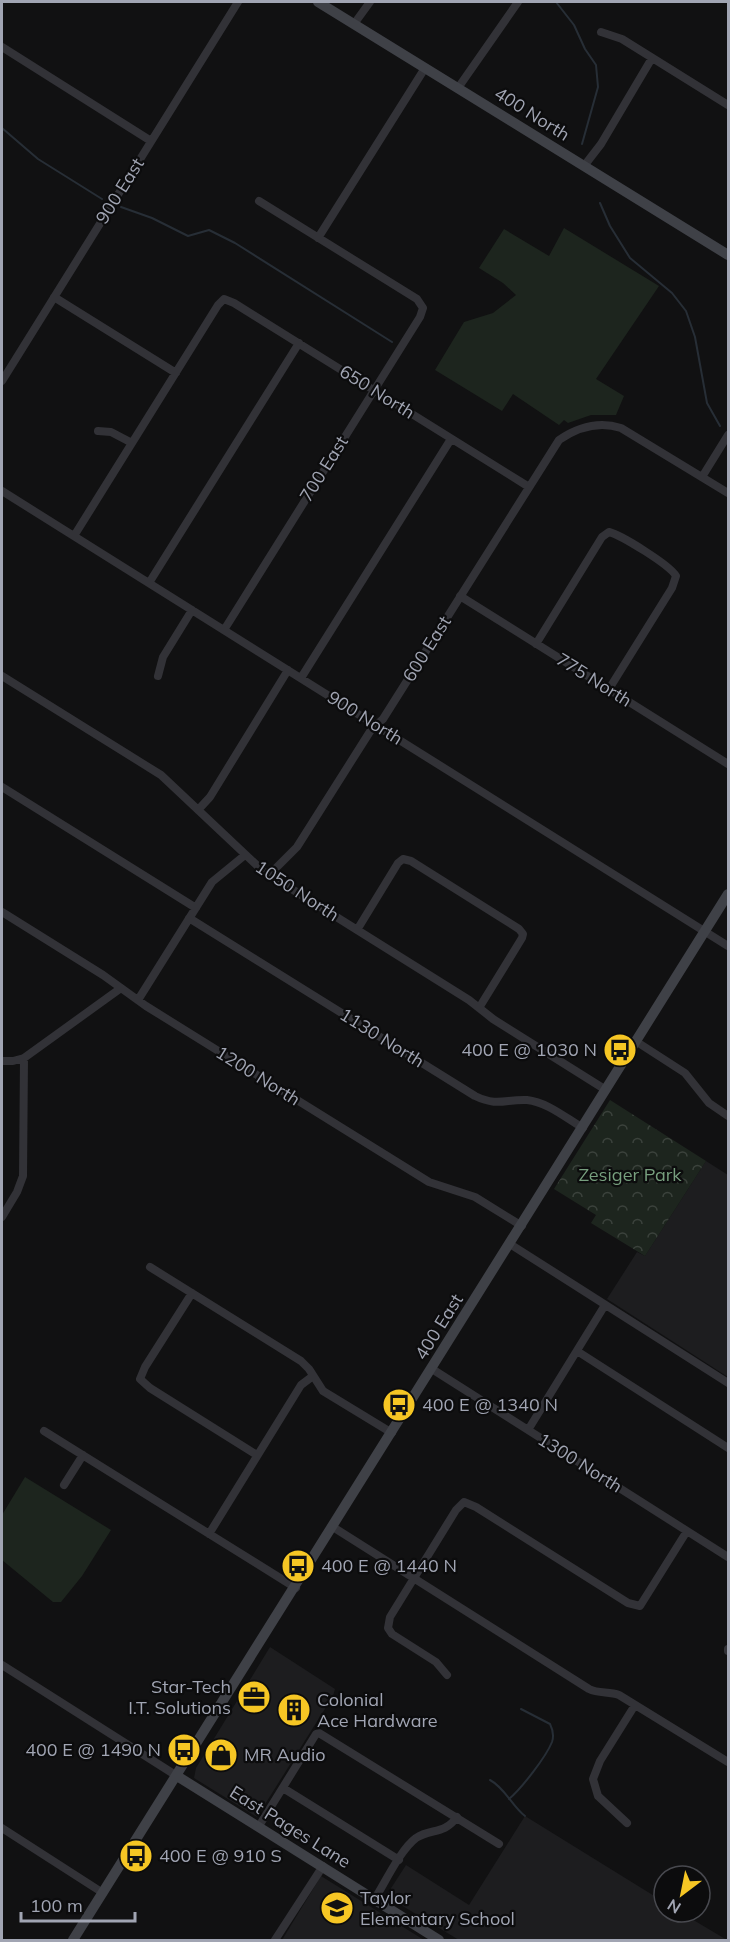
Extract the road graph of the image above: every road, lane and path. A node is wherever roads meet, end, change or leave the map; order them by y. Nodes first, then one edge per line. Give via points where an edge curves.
1 (238, 2) edge
2 (318, 2) edge
3 (369, 2) edge
4 (518, 2) edge
5 (354, 24) junction
6 (602, 32) dead end
7 (2, 47) edge
8 (652, 58) junction
9 (425, 68) junction
10 (458, 88) junction
11 (729, 105) edge
12 (151, 141) junction
13 (584, 166) junction
14 (259, 201) dead end
15 (318, 238) junction
16 (729, 255) edge
17 (54, 297) junction
18 (299, 343) junction
19 (176, 373) junction
20 (2, 381) edge
21 (374, 390) junction
22 (98, 431) dead end
23 (729, 435) edge
24 (451, 438) junction
25 (132, 443) junction
26 (702, 477) junction
27 (528, 487) junction
28 (2, 491) edge
29 (729, 494) edge
30 (74, 536) junction
31 (148, 583) junction
32 (460, 596) junction
33 (192, 610) junction
34 (224, 630) junction
35 (536, 644) junction
36 (288, 670) junction
37 (2, 676) edge
38 (158, 676) dead end
39 (301, 678) junction
40 (609, 689) junction
41 (376, 725) junction
42 (729, 764) edge
43 (2, 787) edge
44 (198, 810) junction
45 (245, 855) junction
46 (269, 875) junction
47 (729, 894) edge
48 (196, 908) junction
49 (2, 912) edge
50 (189, 918) junction
51 (357, 930) junction
52 (705, 931) junction
53 (729, 946) edge
54 (121, 988) junction
55 (138, 1000) junction
56 (479, 1008) junction
57 (636, 1042) junction
58 (24, 1058) junction
59 (2, 1061) edge
60 (606, 1090) junction
61 (729, 1116) edge
62 (583, 1128) junction
63 (2, 1217) edge
64 (522, 1226) junction
65 (510, 1244) junction
66 (150, 1267) dead end
67 (192, 1293) junction
68 (605, 1305) junction
69 (577, 1351) junction
70 (432, 1369) junction
71 (313, 1376) junction
72 (729, 1383) edge
73 (528, 1430) junction
74 (44, 1431) dead end
75 (392, 1433) junction
76 (729, 1448) edge
77 (83, 1455) junction
78 (257, 1455) junction
79 (64, 1485) dead end
80 (333, 1527) junction
81 (687, 1531) junction
82 (208, 1534) junction
83 (729, 1557) edge
84 (414, 1578) junction
85 (296, 1588) junction
86 (2, 1665) edge
87 (447, 1675) dead end
88 (635, 1705) junction
89 (729, 1762) edge
90 (177, 1776) junction
91 (283, 1788) junction
92 (457, 1817) junction
93 (627, 1823) dead end
94 (259, 1826) junction
95 (2, 1828) edge
96 (499, 1844) dead end
97 (399, 1860) junction
98 (323, 1866) junction
99 (103, 1893) junction
100 (374, 1900) junction
101 (73, 1941) edge
102 (275, 1941) edge
103 (439, 1941) edge

1 - 12 street, 900 East
2 - 5 main road, 400 North
3 - 5 street
4 - 10 street
5 - 9 main road, 400 North
6 - 8 street via 622,39
7 - 12 street
8 - 11 street
8 - 13 street
9 - 10 main road, 400 North
9 - 15 street
10 - 13 main road, 400 North
12 - 17 street, 900 East
13 - 16 main road, 400 North
14 - 15 street
15 - 21 street, 700 East via 417,299 423,308
17 - 19 street
17 - 20 street, 900 East
18 - 19 street, 650 North via 224,299
18 - 21 street, 650 North
18 - 31 street
19 - 25 street
21 - 24 street, 650 North
21 - 34 street, 700 East
22 - 25 street via 111,432
23 - 26 street
24 - 27 street, 650 North
24 - 39 street
25 - 30 street
26 - 27 street, 600 East via 621,428 604,424 572,432 559,440
26 - 29 street
27 - 32 street, 600 East
28 - 30 street, 900 North
30 - 31 street, 900 North
31 - 33 street, 900 North
32 - 35 street, 775 North
32 - 41 street, 600 East
33 - 34 street, 900 North
33 - 38 street via 163,657
34 - 36 street, 900 North
35 - 40 street, 775 North
35 - 40 street via 602,537 609,532 618,535 676,576
36 - 39 street, 900 North
36 - 44 street via 210,797
37 - 44 street, 1050 North via 161,775
39 - 41 street, 900 North
40 - 42 street, 775 North
41 - 46 street, 600 East via 297,847
41 - 52 street, 900 North
43 - 48 street
44 - 45 street, 1050 North
45 - 46 street, 1050 North
45 - 48 street via 216,878
46 - 51 street, 1050 North
47 - 52 main road, 400 East
48 - 50 street
49 - 54 street, 1200 North
50 - 55 street
50 - 62 street, 1130 North via 475,1096 498,1103 536,1102
51 - 56 street, 1050 North
51 - 56 street via 403,859 521,930 522,940
52 - 53 street, 900 North
52 - 57 main road, 400 East
54 - 55 street, 1200 North
54 - 58 street
55 - 64 street, 1200 North via 429,1182 475,1197
56 - 60 street, 1050 North
57 - 60 main road, 400 East
57 - 61 street via 685,1073 709,1103
58 - 59 street
58 - 63 street via 23,1176
60 - 62 main road, 400 East
62 - 64 main road, 400 East
64 - 65 main road, 400 East
65 - 68 street
65 - 70 main road, 400 East
66 - 67 street
67 - 71 street via 301,1361
67 - 78 street via 140,1379
68 - 69 street
68 - 72 street
69 - 73 street
69 - 76 street
70 - 73 street, 1300 North
70 - 75 main road, 400 East
71 - 75 street via 323,1391
71 - 78 street via 301,1385
73 - 81 street, 1300 North
74 - 77 street
75 - 80 main road, 400 East
77 - 79 street
77 - 82 street
78 - 82 street
80 - 84 street
80 - 85 main road, 400 East
81 - 83 street, 1300 North
81 - 84 street via 640,1606 628,1604 464,1502
82 - 85 street
84 - 87 street via 390,1617 388,1628 394,1636 436,1662
84 - 88 street via 589,1689 615,1694
85 - 90 main road, 400 East
86 - 90 street, East Pages Lane
88 - 89 street
88 - 93 street via 593,1779 598,1796
90 - 94 main road, East Pages Lane
90 - 99 main road, 400 East
91 - 92 street via 316,1734 323,1733
91 - 94 street
91 - 97 street
92 - 96 street
92 - 97 street via 443,1830 416,1838
94 - 98 main road, East Pages Lane
95 - 99 street
97 - 100 street
98 - 100 main road, East Pages Lane
98 - 102 street
99 - 101 main road, 400 East
100 - 103 main road, East Pages Lane

